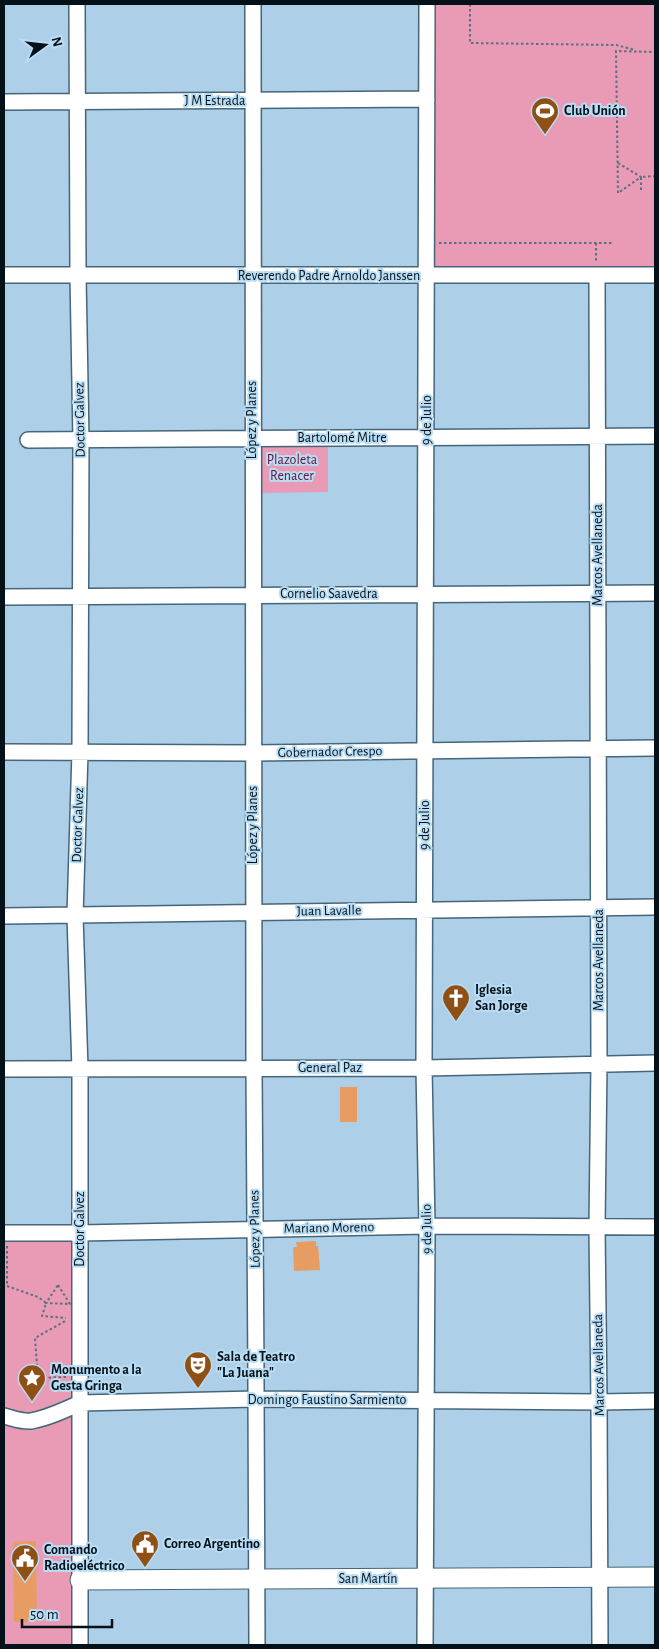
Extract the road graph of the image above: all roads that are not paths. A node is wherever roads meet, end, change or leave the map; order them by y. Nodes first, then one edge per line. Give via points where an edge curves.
1 (77, 4) edge
2 (253, 4) edge
3 (427, 4) edge
4 (427, 99) junction
5 (252, 100) junction
6 (4, 102) edge
7 (77, 102) junction
8 (597, 268) junction
9 (4, 275) edge
10 (427, 275) junction
11 (655, 275) edge
12 (78, 276) junction
13 (252, 276) junction
14 (655, 436) edge
15 (598, 437) junction
16 (427, 438) junction
17 (252, 439) junction
18 (28, 440) dead end
19 (81, 440) junction
20 (598, 593) junction
21 (655, 593) edge
22 (426, 594) junction
23 (252, 595) junction
24 (4, 596) edge
25 (81, 596) junction
26 (655, 748) edge
27 (598, 749) junction
28 (425, 751) junction
29 (4, 752) edge
30 (80, 752) junction
31 (253, 753) junction
32 (655, 907) edge
33 (599, 908) junction
34 (424, 910) junction
35 (253, 912) junction
36 (4, 916) edge
37 (75, 916) junction
38 (599, 1063) junction
39 (655, 1063) edge
40 (254, 1068) junction
41 (424, 1068) junction
42 (4, 1069) edge
43 (80, 1069) junction
44 (427, 1226) junction
45 (596, 1227) junction
46 (655, 1227) edge
47 (255, 1229) junction
48 (5, 1233) edge
49 (80, 1233) junction
50 (257, 1399) junction
51 (427, 1401) junction
52 (655, 1401) edge
53 (599, 1402) junction
54 (80, 1403) junction
55 (4, 1416) edge
56 (600, 1577) junction
57 (655, 1577) edge
58 (257, 1579) junction
59 (426, 1579) junction
60 (80, 1580) junction
61 (80, 1645) edge
62 (257, 1645) edge
63 (425, 1645) edge
64 (600, 1645) edge

1 - 7 street, Doctor Galvez
2 - 5 street, López y Planes
3 - 4 street, 9 de Julio
4 - 5 street, J M Estrada
4 - 10 street, 9 de Julio
5 - 7 street, J M Estrada
5 - 13 street, López y Planes
6 - 7 street, J M Estrada
7 - 12 street, Doctor Galvez
8 - 10 street, Reverendo Padre Arnoldo Janssen
8 - 11 street, Reverendo Padre Arnoldo Janssen
8 - 15 street, Marcos Avellaneda
9 - 12 street, Reverendo Padre Arnoldo Janssen
10 - 13 street, Reverendo Padre Arnoldo Janssen
10 - 16 street, 9 de Julio
12 - 13 street, Reverendo Padre Arnoldo Janssen
12 - 19 street, Doctor Galvez
13 - 17 street, López y Planes
14 - 15 street, Bartolomé Mitre
15 - 16 street, Bartolomé Mitre
15 - 20 street, Marcos Avellaneda
16 - 17 street, Bartolomé Mitre
16 - 22 street, 9 de Julio
17 - 19 street, Bartolomé Mitre
17 - 23 street, López y Planes
18 - 19 street, Bartolomé Mitre
19 - 25 street, Doctor Galvez
20 - 21 street, Cornelio Saavedra
20 - 22 street, Cornelio Saavedra
20 - 27 street, Marcos Avellaneda
22 - 23 street, Cornelio Saavedra
22 - 28 street, 9 de Julio
23 - 25 street, Cornelio Saavedra
23 - 31 street, López y Planes
24 - 25 street, Cornelio Saavedra
25 - 30 street, Doctor Galvez
26 - 27 street, Gobernador Crespo
27 - 28 street, Gobernador Crespo
27 - 33 street, Marcos Avellaneda
28 - 31 street, Gobernador Crespo
28 - 34 street, 9 de Julio
29 - 30 street, Gobernador Crespo
30 - 31 street, Gobernador Crespo
30 - 37 street, Doctor Galvez
31 - 35 street, López y Planes
32 - 33 street, Juan Lavalle
33 - 34 street, Juan Lavalle
33 - 38 street, Marcos Avellaneda
34 - 35 street, Juan Lavalle
34 - 41 street, 9 de Julio
35 - 37 street, Juan Lavalle
35 - 40 street, López y Planes
36 - 37 street, Juan Lavalle
37 - 43 street, Doctor Galvez
38 - 39 street, General Paz
38 - 41 street, General Paz
38 - 45 street, Marcos Avellaneda
40 - 41 street, General Paz
40 - 43 street, General Paz
40 - 47 street, López y Planes
41 - 44 street, 9 de Julio
42 - 43 street, General Paz
43 - 49 street, Doctor Galvez
44 - 45 street, Mariano Moreno
44 - 47 street, Mariano Moreno
44 - 51 street, 9 de Julio
45 - 46 street, Mariano Moreno
45 - 53 street, Marcos Avellaneda
47 - 49 street, Mariano Moreno
47 - 50 street, López y Planes
48 - 49 street, Mariano Moreno
49 - 54 street, Doctor Galvez
50 - 51 street, Domingo Faustino Sarmiento
50 - 54 street, Domingo Faustino Sarmiento
50 - 58 street, López y Planes
51 - 53 street, Domingo Faustino Sarmiento
51 - 59 street, 9 de Julio
52 - 53 street, Domingo Faustino Sarmiento
53 - 56 street, Marcos Avellaneda
54 - 55 street, Domingo Faustino Sarmiento via 31,1421
54 - 60 street, Doctor Galvez
56 - 57 main road, San Martín
56 - 59 main road, San Martín
56 - 64 street, Marcos Avellaneda
58 - 59 main road, San Martín
58 - 60 main road, San Martín
58 - 62 street, López y Planes
59 - 63 street, 9 de Julio
60 - 61 street, Doctor Galvez

